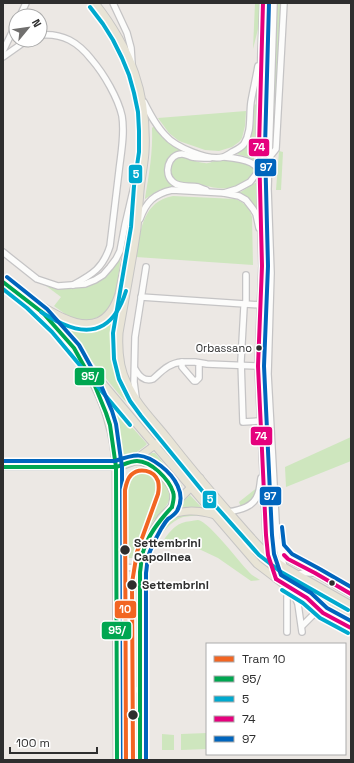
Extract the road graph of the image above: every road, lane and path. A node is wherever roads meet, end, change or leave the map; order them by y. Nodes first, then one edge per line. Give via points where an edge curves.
1 (95, 3) edge
2 (114, 3) edge
3 (263, 3) edge
4 (274, 3) edge
5 (284, 3) edge
6 (48, 34) edge
7 (8, 40) edge
8 (16, 48) edge
9 (3, 50) edge
10 (261, 52) junction
11 (3, 57) edge
12 (133, 66) junction
13 (142, 100) junction
14 (146, 136) junction
15 (213, 157) junction
16 (223, 157) junction
17 (269, 158) junction
18 (260, 171) junction
19 (268, 189) junction
20 (140, 190) junction
21 (210, 192) junction
22 (224, 193) junction
23 (137, 227) junction
24 (262, 242) junction
25 (3, 252) edge
26 (146, 267) dead end
27 (246, 275) dead end
28 (3, 282) edge
29 (73, 285) junction
30 (141, 297) junction
31 (26, 299) junction
32 (245, 304) junction
33 (260, 305) junction
34 (74, 348) junction
35 (182, 362) junction
36 (199, 362) junction
37 (241, 366) junction
38 (258, 366) junction
39 (134, 368) junction
40 (136, 400) junction
41 (260, 421) junction
42 (154, 445) junction
43 (175, 448) junction
44 (132, 462) junction
45 (3, 467) edge
46 (116, 467) junction
47 (263, 472) junction
48 (200, 478) junction
49 (191, 487) junction
50 (172, 507) junction
51 (228, 512) junction
52 (215, 516) junction
53 (161, 518) junction
54 (277, 539) junction
55 (238, 542) junction
56 (278, 546) junction
57 (268, 555) junction
58 (116, 567) junction
59 (284, 567) junction
60 (140, 568) junction
61 (315, 573) junction
62 (298, 575) junction
63 (276, 579) junction
64 (291, 589) junction
65 (351, 594) edge
66 (307, 598) junction
67 (351, 605) edge
68 (323, 613) junction
69 (351, 618) edge
70 (351, 628) edge
71 (287, 632) dead end
72 (117, 689) junction
73 (140, 690) junction
74 (117, 760) edge
75 (140, 760) edge

1 - 12 main road via 115,30
2 - 12 street via 127,33
3 - 10 street
4 - 17 street
5 - 17 street via 276,149
6 - 29 street via 71,40 90,56 112,90 122,119 122,144 110,246 97,270
7 - 9 street
8 - 11 street
10 - 16 street via 246,138 240,148
10 - 18 street
12 - 13 main road
13 - 14 main road
13 - 15 street via 160,129 174,143 192,152
14 - 20 main road
14 - 29 street via 120,251 103,275 85,284
15 - 16 street
15 - 21 street via 202,159 177,155 168,163 167,170 172,182
16 - 18 street via 250,161
17 - 18 street
17 - 19 street
18 - 19 street
18 - 22 street via 244,186
18 - 24 street
19 - 54 street via 271,272 268,374
20 - 23 main road
20 - 31 main road via 119,294 107,317 92,324 72,322
21 - 22 street
21 - 23 street via 165,192 147,204
22 - 24 street via 239,196 251,205 256,214
23 - 40 main road via 118,350 122,372
24 - 33 street
25 - 29 street via 37,279 58,286
26 - 30 street
27 - 32 street
28 - 31 main road
30 - 32 street
30 - 39 street via 134,337
31 - 34 main road
32 - 33 street
32 - 37 street
33 - 38 street
34 - 42 main road
34 - 46 main road via 95,386 106,413
35 - 36 street
35 - 36 street via 182,367 194,381 199,378
35 - 39 street via 171,364 150,380 140,377
36 - 37 street
37 - 38 street
37 - 41 street via 243,422
38 - 41 street
39 - 40 street
40 - 43 main road
41 - 47 street
42 - 43 main road via 162,441
42 - 44 main road
42 - 49 main road
43 - 48 main road
44 - 46 main road
44 - 50 main road via 144,463 160,473 174,491
45 - 46 street
46 - 58 main road
47 - 51 street via 258,495 254,501 243,508
47 - 57 street
48 - 49 main road
48 - 51 main road
49 - 50 main road
49 - 52 main road
50 - 53 main road
51 - 57 main road
52 - 53 main road via 185,510
52 - 55 main road
53 - 60 main road via 151,534
54 - 56 street
54 - 57 street
55 - 57 street via 256,552
55 - 63 main road via 257,564
56 - 59 street
56 - 61 street via 288,559
57 - 59 main road
57 - 63 street
58 - 60 street
58 - 72 main road
59 - 62 main road
59 - 64 street
60 - 73 main road
61 - 62 street via 304,572
61 - 65 street
62 - 64 street
62 - 67 main road
63 - 64 main road
64 - 66 main road
64 - 68 street via 298,604 302,629 313,615
64 - 71 street via 287,597
66 - 68 street
66 - 69 main road via 323,603
68 - 70 street
72 - 73 street
72 - 74 main road
73 - 75 main road

